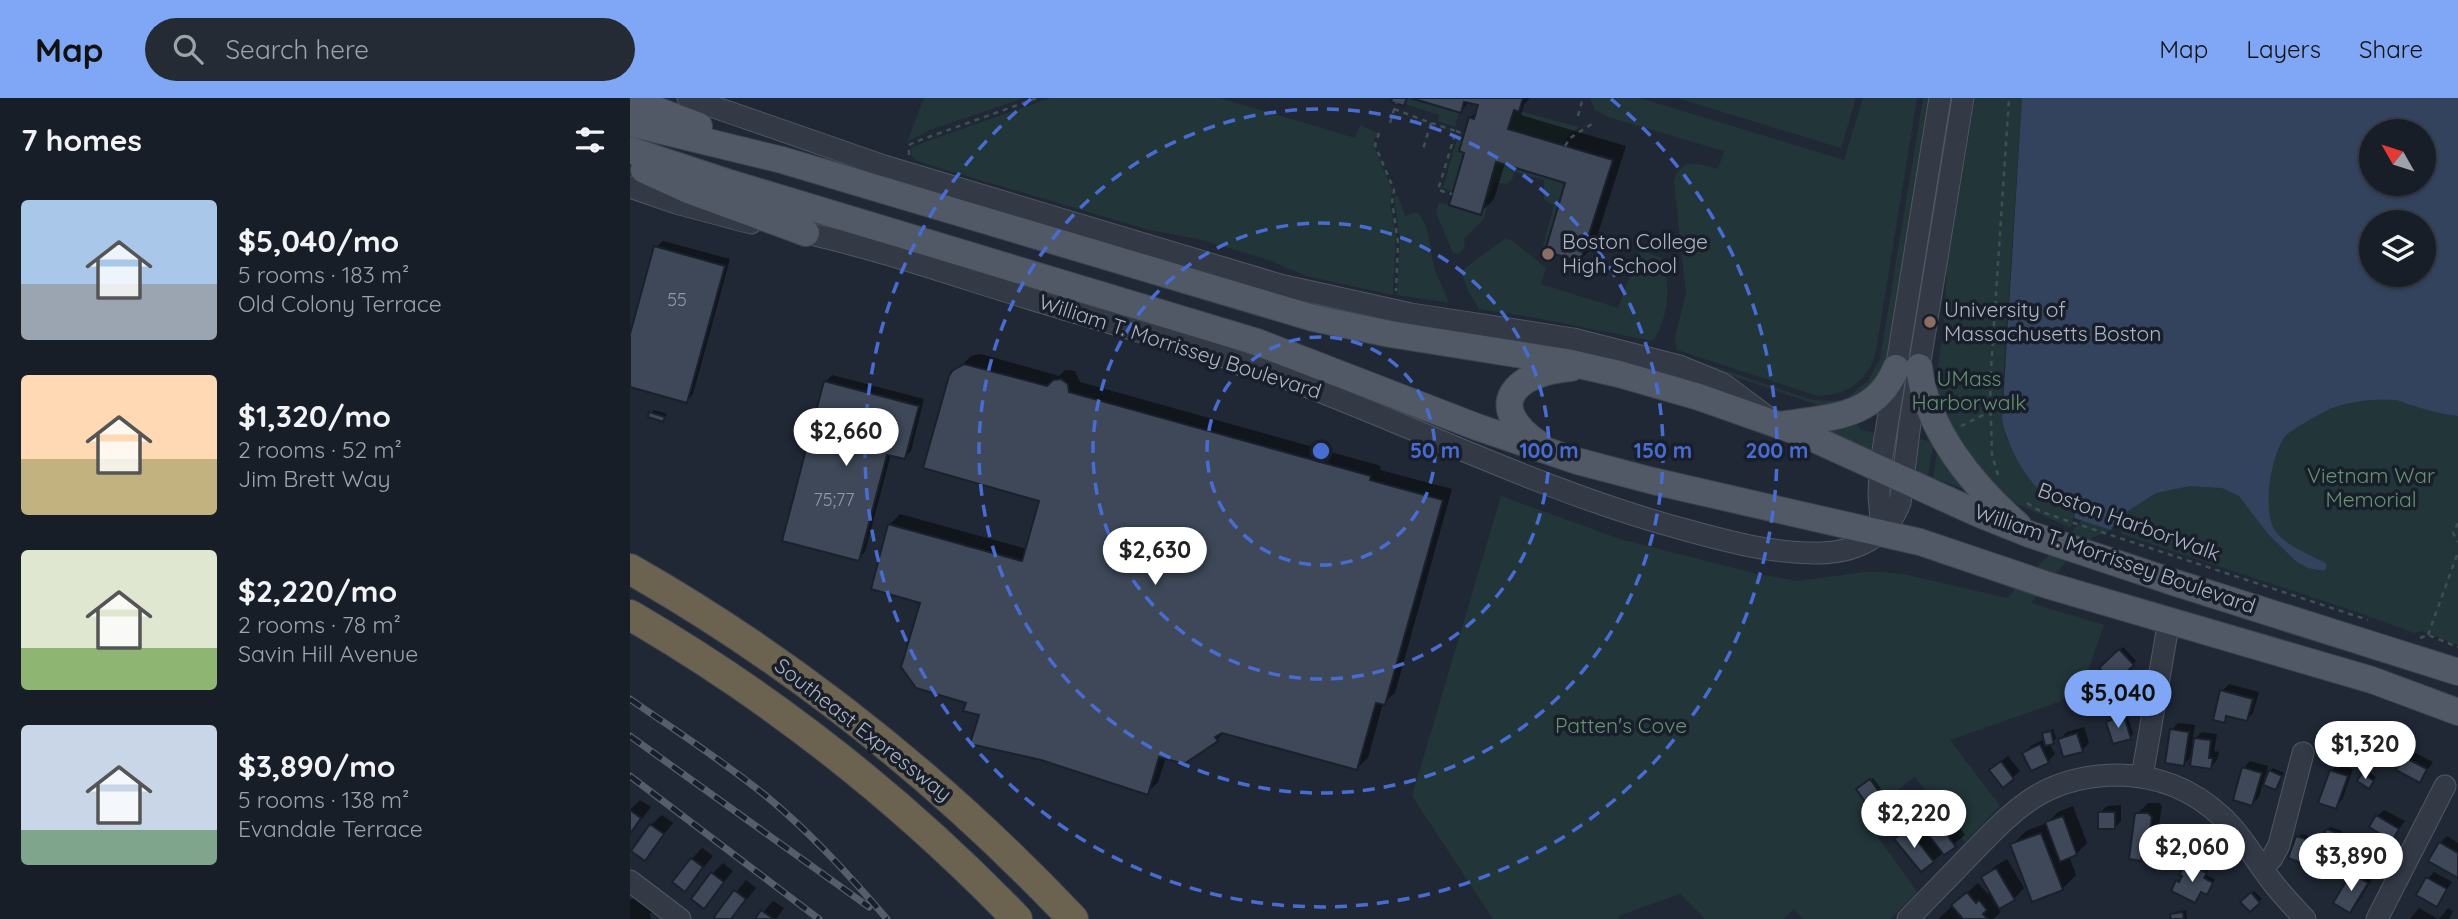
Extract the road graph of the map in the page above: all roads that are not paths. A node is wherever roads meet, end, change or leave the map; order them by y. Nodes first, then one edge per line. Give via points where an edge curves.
1 (688, 98) edge
2 (1940, 98) edge
3 (1964, 98) edge
4 (630, 100) edge
5 (630, 123) edge
6 (630, 150) edge
7 (782, 160) junction
8 (630, 163) edge
9 (630, 187) edge
10 (806, 233) junction
11 (1593, 368) junction
12 (1908, 368) junction
13 (1780, 425) junction
14 (1554, 454) junction
15 (1892, 474) junction
16 (1882, 533) junction
17 (2029, 534) junction
18 (630, 569) edge
19 (630, 615) edge
20 (2169, 620) junction
21 (2458, 672) edge
22 (2458, 712) edge
23 (2303, 753) dead end
24 (2142, 776) junction
25 (2445, 786) dead end
26 (2262, 868) junction
27 (630, 881) edge
28 (680, 919) edge
29 (1017, 919) edge
30 (1073, 919) edge
31 (1908, 919) edge
32 (2305, 919) edge
33 (2377, 919) edge

1 - 13 street, William T. Morrissey Boulevard via 874,163 1280,285 1411,314 1573,339 1679,366 1723,384
2 - 12 street
3 - 12 street
4 - 7 main road
5 - 7 main road, William T. Morrissey Boulevard
6 - 14 main road, William T. Morrissey Boulevard via 1257,342
7 - 11 main road, William T. Morrissey Boulevard via 1300,315
8 - 10 main road
9 - 10 street, William T. Morrissey Boulevard via 713,214
10 - 16 street, William T. Morrissey Boulevard via 1258,369 1653,521 1752,546 1804,552 1846,549
11 - 13 main road, William T. Morrissey Boulevard
11 - 14 main road via 1538,374 1522,382 1512,396 1509,407 1514,423
12 - 13 main road via 1861,409
12 - 15 street
12 - 17 main road via 1921,381 1958,459
13 - 15 main road, William T. Morrissey Boulevard
14 - 16 main road, William T. Morrissey Boulevard
15 - 16 street via 1895,515
15 - 17 main road, William T. Morrissey Boulevard
16 - 20 main road, William T. Morrissey Boulevard
17 - 21 main road, William T. Morrissey Boulevard via 2115,550
18 - 30 highway, Southeast Expressway via 763,652 873,733 986,832
19 - 29 highway, Southeast Expressway via 718,669 838,756 932,836
20 - 22 main road, William T. Morrissey Boulevard via 2372,680
20 - 24 street
23 - 26 street via 2279,845
24 - 26 street via 2170,783 2210,806
24 - 31 street via 2077,779 2034,796 1996,827
25 - 33 street
26 - 32 street
27 - 28 street

